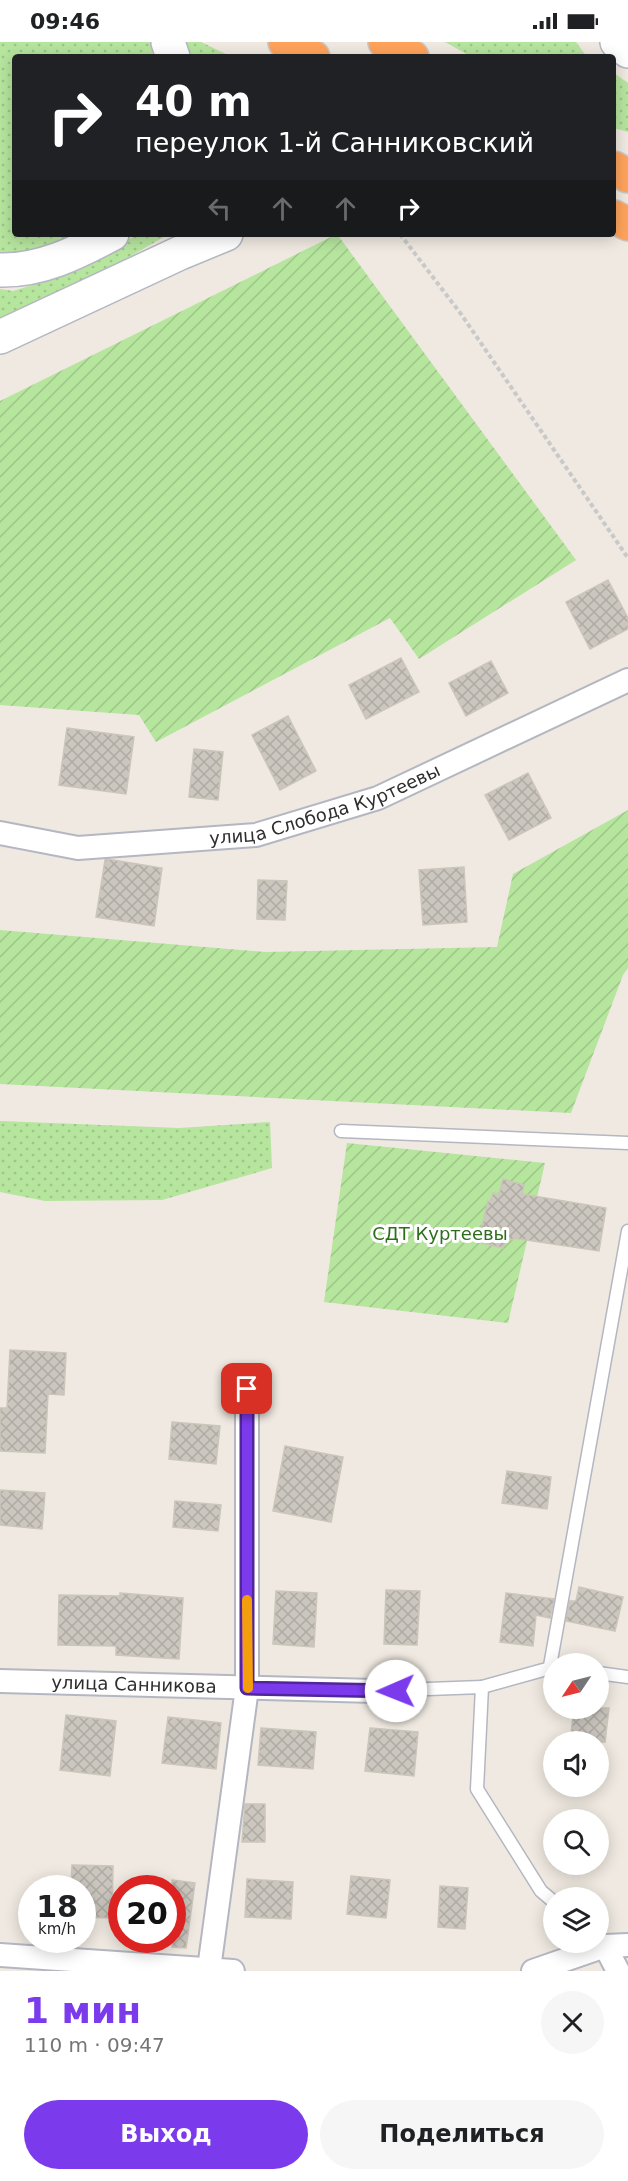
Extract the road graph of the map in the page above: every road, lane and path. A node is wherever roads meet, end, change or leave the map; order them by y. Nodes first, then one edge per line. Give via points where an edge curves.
1 (285, 42) edge
2 (385, 42) edge
3 (617, 42) edge
4 (628, 51) edge
5 (307, 54) edge
6 (407, 54) edge
7 (106, 237) edge
8 (219, 237) edge
9 (402, 237) edge
10 (0, 270) edge
11 (0, 337) edge
12 (628, 558) edge
13 (628, 680) edge
14 (0, 833) edge
15 (341, 1131) dead end
16 (628, 1143) edge
17 (628, 1231) edge
18 (247, 1389) dead end
19 (554, 1653) edge
20 (543, 1669) edge
21 (609, 1674) edge
22 (628, 1677) edge
23 (0, 1681) edge
24 (482, 1687) junction
25 (247, 1688) junction
26 (374, 1691) joint
27 (543, 1893) edge
28 (609, 1944) edge
29 (628, 1945) edge
30 (577, 1953) edge
31 (608, 1953) edge
32 (0, 1955) edge
33 (209, 1968) junction
34 (233, 1971) edge
35 (533, 1971) edge
36 (618, 1971) edge

1 - 5 highway
2 - 6 highway
3 - 4 street
7 - 10 street via 52,262
8 - 11 street
9 - 12 path via 461,314
13 - 14 street, улица Слобода Куртеевы via 378,798 256,835 78,848
15 - 16 lane
17 - 19 lane
18 - 25 street
20 - 24 lane
21 - 22 lane
23 - 25 street, улица Санникова
24 - 26 lane
24 - 27 lane via 477,1789
25 - 26 street, улица Санникова
25 - 33 street
28 - 29 street
30 - 35 street
31 - 36 street
32 - 33 street
33 - 34 street

